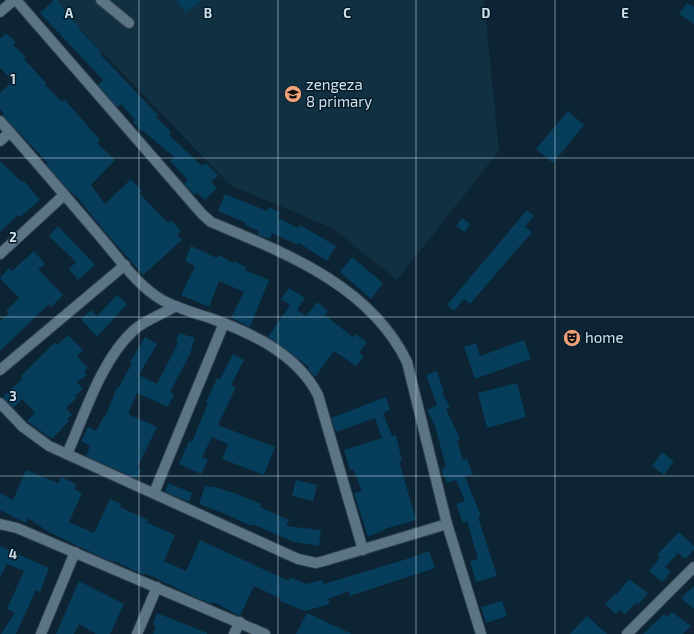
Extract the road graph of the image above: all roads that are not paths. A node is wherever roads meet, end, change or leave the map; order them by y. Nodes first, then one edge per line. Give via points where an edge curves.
1 (15, 0) edge
2 (101, 0) edge
3 (0, 12) edge
4 (129, 23) dead end
5 (0, 121) edge
6 (10, 132) junction
7 (0, 141) edge
8 (64, 195) junction
9 (0, 254) edge
10 (125, 265) junction
11 (176, 306) junction
12 (224, 324) junction
13 (0, 370) edge
14 (0, 403) edge
15 (68, 454) junction
16 (154, 493) junction
17 (0, 524) edge
18 (447, 524) junction
19 (363, 550) junction
20 (75, 552) junction
21 (694, 567) edge
22 (157, 587) junction
23 (240, 622) junction
24 (41, 634) edge
25 (137, 634) edge
26 (234, 634) edge
27 (265, 634) edge
28 (481, 634) edge
29 (627, 634) edge

1 - 3 street
1 - 18 street via 211,222 291,256 319,272 384,324 407,362
2 - 4 street
5 - 6 street
6 - 7 street
6 - 8 street
8 - 9 street
8 - 10 street
10 - 11 street via 149,291
10 - 13 street
11 - 12 street
11 - 15 street via 135,329 117,348 98,383
12 - 16 street
12 - 19 street via 271,346 290,360 311,382 318,395
14 - 15 street via 37,438
15 - 16 street
16 - 19 street via 309,562 324,561
17 - 20 street
18 - 19 street
18 - 28 street
20 - 22 street
20 - 24 street
21 - 29 street
22 - 23 street
22 - 25 street
23 - 26 street
23 - 27 street

